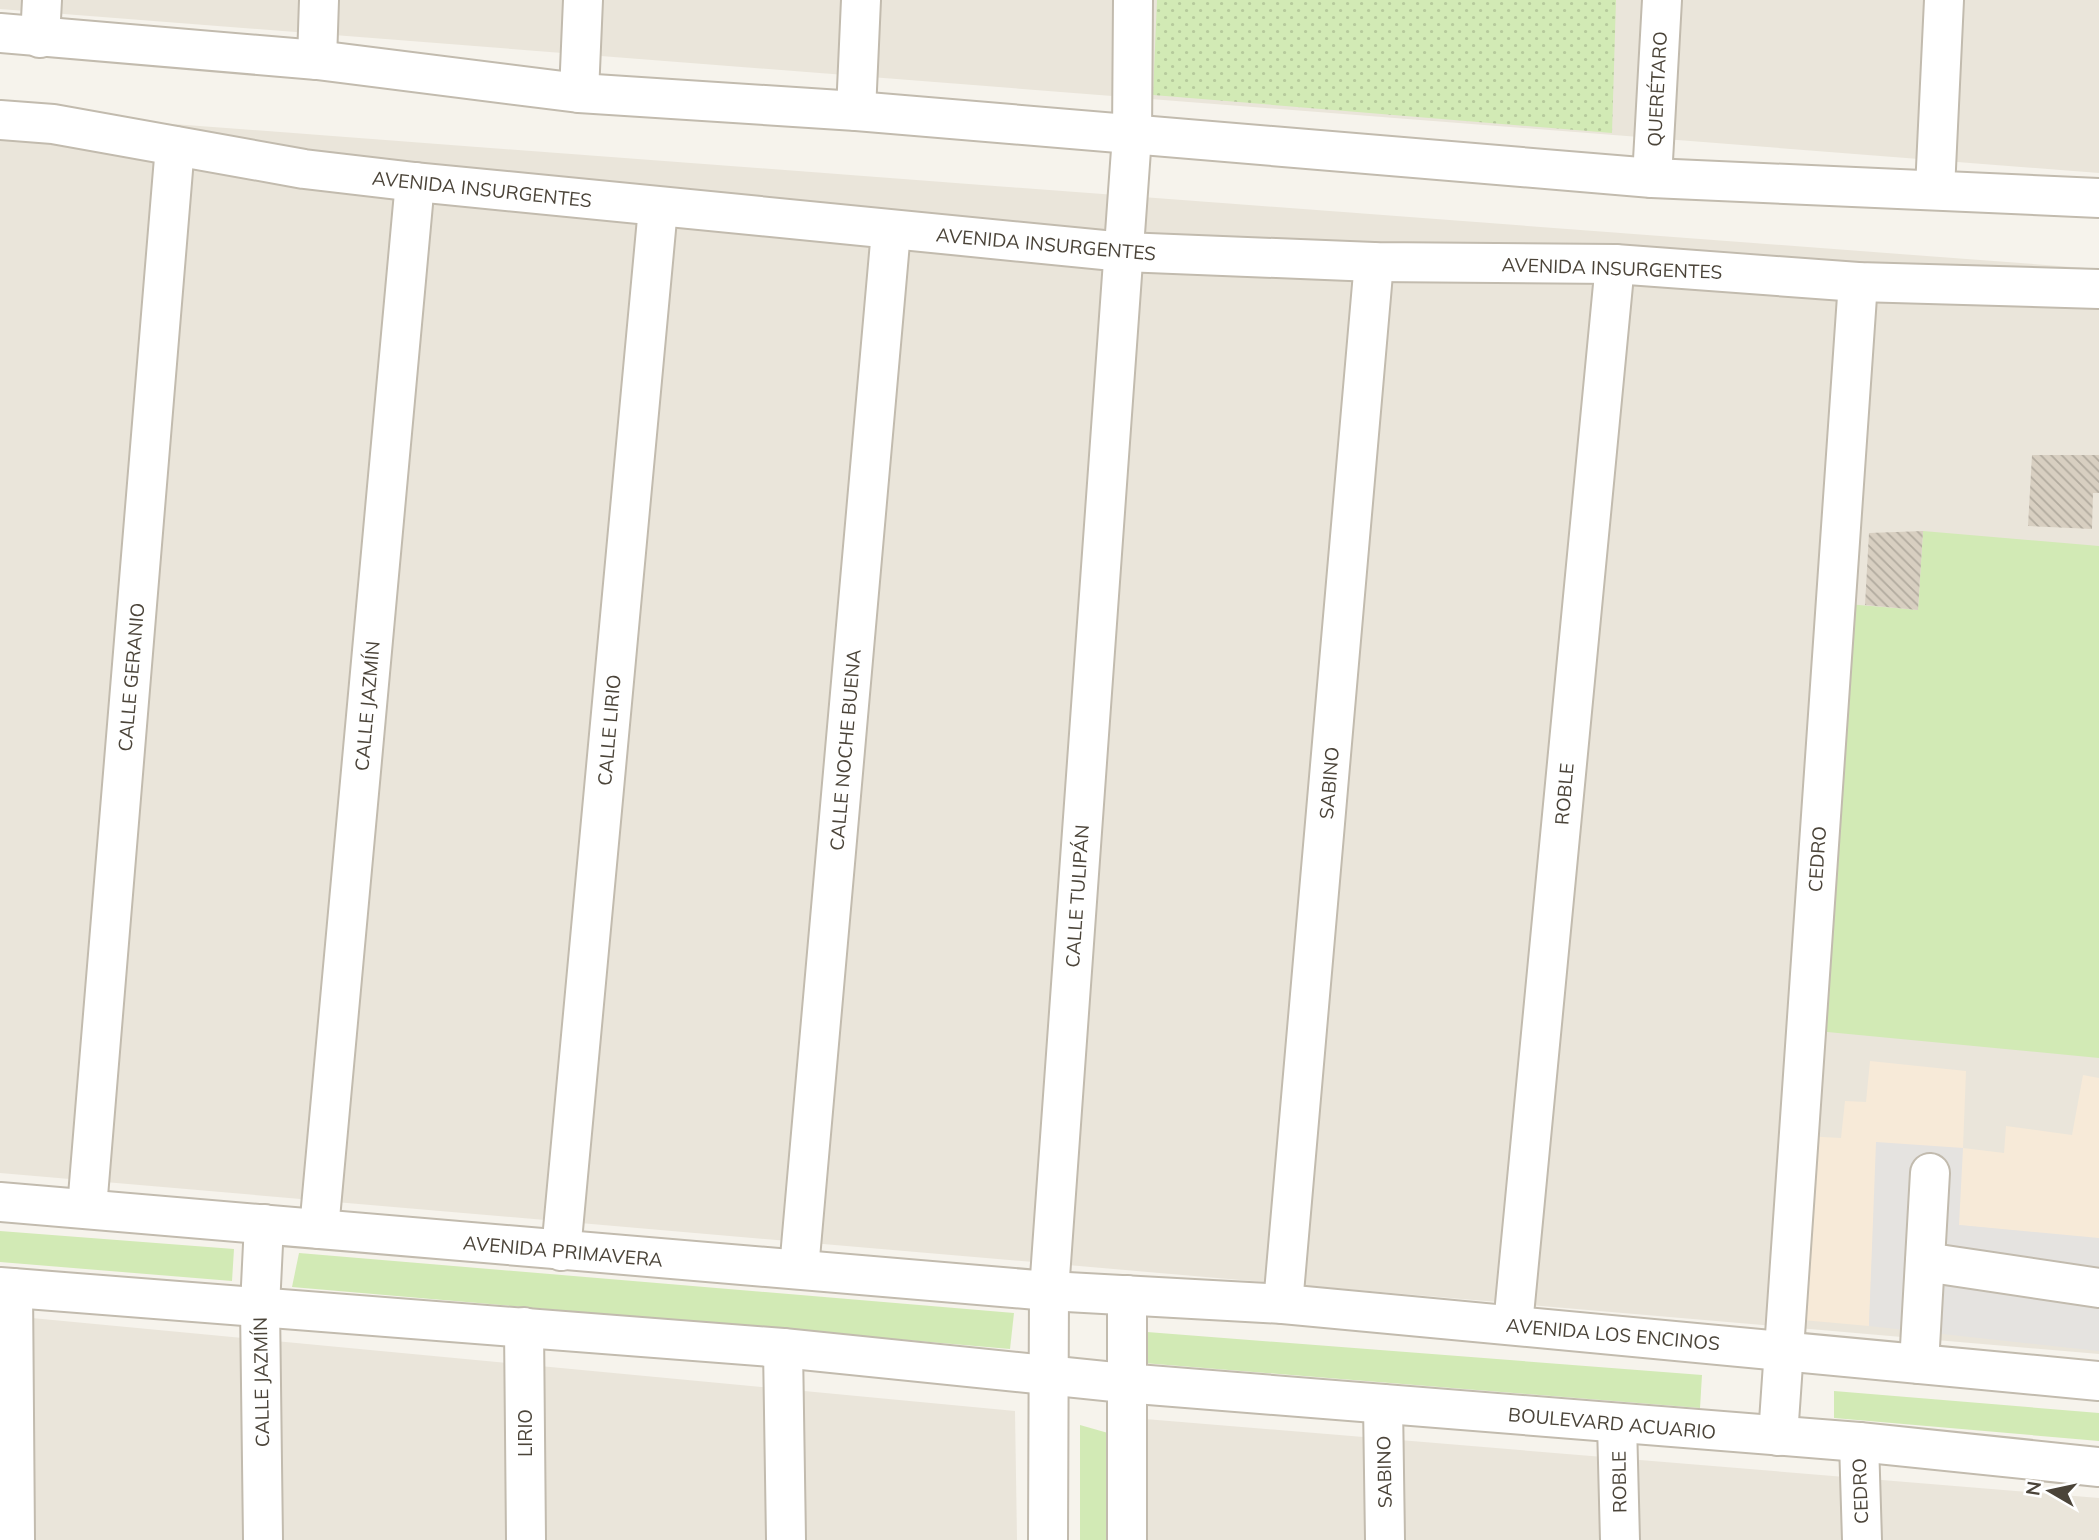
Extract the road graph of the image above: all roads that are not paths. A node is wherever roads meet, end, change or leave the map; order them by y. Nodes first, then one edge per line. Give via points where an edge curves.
1 (42, 0) edge
2 (319, 0) edge
3 (583, 0) edge
4 (860, 0) edge
5 (1133, 0) edge
6 (1662, 0) edge
7 (1944, 0) edge
8 (0, 33) edge
9 (40, 38) junction
10 (317, 60) junction
11 (579, 93) junction
12 (856, 111) junction
13 (0, 120) edge
14 (1132, 136) junction
15 (175, 146) junction
16 (1652, 178) junction
17 (415, 182) junction
18 (1935, 189) junction
19 (2099, 198) edge
20 (658, 208) junction
21 (891, 231) junction
22 (1124, 253) junction
23 (1374, 262) junction
24 (1615, 264) junction
25 (1858, 282) junction
26 (2099, 289) edge
27 (1930, 1173) dead end
28 (0, 1202) edge
29 (87, 1208) junction
30 (264, 1224) junction
31 (319, 1229) junction
32 (561, 1251) junction
33 (1925, 1262) junction
34 (799, 1269) junction
35 (7, 1288) edge
36 (2099, 1288) edge
37 (1049, 1291) junction
38 (1127, 1294) junction
39 (1283, 1304) junction
40 (260, 1307) junction
41 (1513, 1325) junction
42 (524, 1327) junction
43 (783, 1348) junction
44 (1783, 1351) junction
45 (1919, 1364) junction
46 (1047, 1376) junction
47 (2099, 1381) edge
48 (1124, 1383) junction
49 (1383, 1404) junction
50 (1617, 1424) junction
51 (1778, 1436) junction
52 (1858, 1442) junction
53 (2099, 1467) edge
54 (15, 1540) edge
55 (263, 1540) edge
56 (526, 1540) edge
57 (786, 1540) edge
58 (1048, 1540) edge
59 (1127, 1540) edge
60 (1385, 1540) edge
61 (1620, 1540) edge
62 (1862, 1540) edge

1 - 9 street
2 - 10 street
3 - 11 street
4 - 12 street
5 - 14 street, CALLE TULIPÁN
6 - 16 street, QUERÉTARO
7 - 18 street
8 - 9 street
9 - 10 street
10 - 11 street
11 - 12 street
12 - 14 street
13 - 15 street, AVENIDA INSURGENTES via 53,124
14 - 16 street
14 - 22 street, CALLE TULIPÁN
15 - 17 street, AVENIDA INSURGENTES via 304,169
15 - 29 street, CALLE GERANIO
16 - 18 street
17 - 20 street, AVENIDA INSURGENTES
17 - 31 street, CALLE JAZMÍN
18 - 19 street
20 - 21 street, AVENIDA INSURGENTES
20 - 32 street, CALLE LIRIO
21 - 22 street, AVENIDA INSURGENTES
21 - 34 street, CALLE NOCHE BUENA
22 - 23 street, AVENIDA INSURGENTES
22 - 37 street, CALLE TULIPÁN
23 - 24 street, AVENIDA INSURGENTES
23 - 39 street, SABINO
24 - 25 street, AVENIDA INSURGENTES
24 - 41 street, ROBLE
25 - 26 street, AVENIDA INSURGENTES
25 - 44 street, CEDRO
27 - 33 street
28 - 29 street, AVENIDA PRIMAVERA
29 - 30 street, AVENIDA PRIMAVERA
30 - 31 street, AVENIDA PRIMAVERA
30 - 40 street, CALLE JAZMÍN
31 - 32 street, AVENIDA PRIMAVERA
32 - 34 street, AVENIDA PRIMAVERA
33 - 36 street
33 - 45 street
34 - 37 street, AVENIDA PRIMAVERA
35 - 40 street
35 - 54 street
37 - 38 street, AVENIDA PRIMAVERA
37 - 46 street, CALLE TULIPÁN
38 - 39 street, AVENIDA LOS ENCINOS
38 - 48 street
39 - 41 street, AVENIDA LOS ENCINOS
40 - 42 street
40 - 55 street, CALLE JAZMÍN
41 - 44 street, AVENIDA LOS ENCINOS
42 - 43 street
42 - 56 street, LIRIO
43 - 46 street
43 - 57 street
44 - 45 street, AVENIDA LOS ENCINOS
44 - 51 street, CEDRO
45 - 47 street, AVENIDA LOS ENCINOS
46 - 48 street
46 - 58 street, CALLE TULIPÁN
48 - 49 street, BOULEVARD ACUARIO
48 - 59 street
49 - 50 street, BOULEVARD ACUARIO
49 - 60 street, SABINO
50 - 51 street, BOULEVARD ACUARIO
50 - 61 street, ROBLE
51 - 52 street, BOULEVARD ACUARIO
52 - 53 street, BOULEVARD ACUARIO
52 - 62 street, CEDRO

